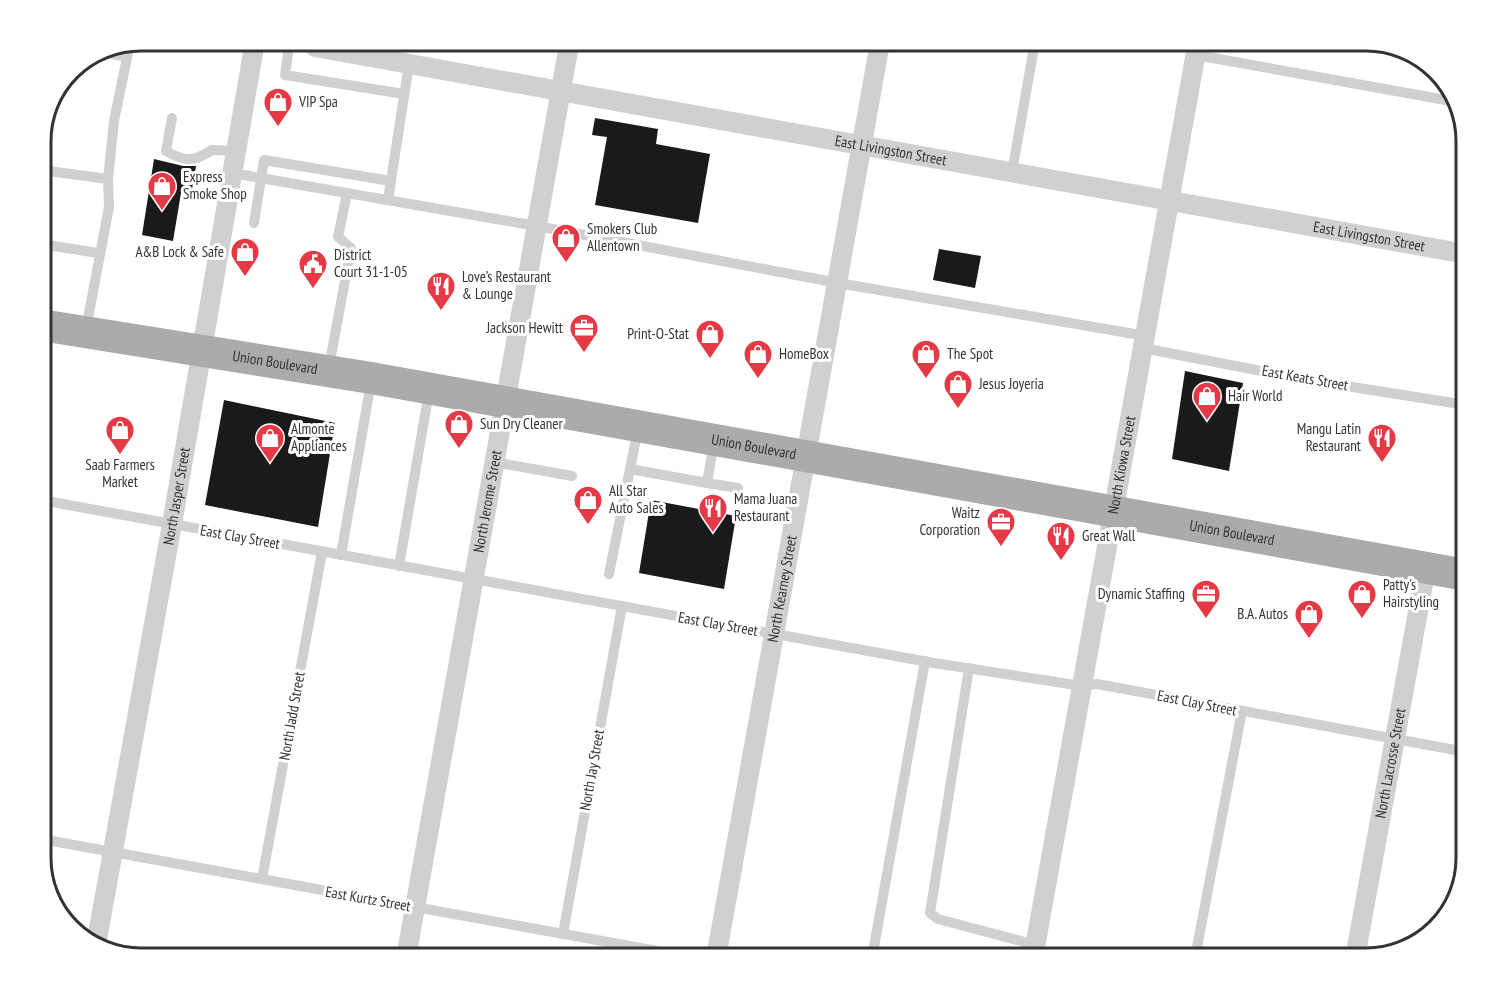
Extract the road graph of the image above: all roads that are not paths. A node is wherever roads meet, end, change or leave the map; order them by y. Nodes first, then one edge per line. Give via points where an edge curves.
1 (253, 51) edge
2 (288, 51) edge
3 (337, 51) edge
4 (568, 51) edge
5 (879, 51) edge
6 (1033, 51) edge
7 (1197, 51) edge
8 (1207, 51) edge
9 (128, 52) edge
10 (409, 64) junction
11 (561, 91) junction
12 (404, 94) junction
13 (1446, 100) edge
14 (172, 118) dead end
15 (862, 146) junction
16 (235, 151) junction
17 (51, 171) edge
18 (1012, 172) junction
19 (232, 173) junction
20 (261, 178) junction
21 (108, 179) junction
22 (392, 181) junction
23 (347, 193) junction
24 (388, 200) junction
25 (1170, 200) junction
26 (254, 223) dead end
27 (537, 226) junction
28 (51, 246) edge
29 (1456, 252) edge
30 (98, 254) junction
31 (838, 283) junction
32 (51, 327) edge
33 (85, 332) junction
34 (1145, 342) junction
35 (201, 350) junction
36 (328, 371) junction
37 (371, 378) junction
38 (430, 389) junction
39 (505, 402) junction
40 (1456, 403) edge
41 (639, 426) junction
42 (715, 440) junction
43 (807, 456) junction
44 (494, 462) junction
45 (630, 469) junction
46 (572, 476) dead end
47 (707, 483) junction
48 (738, 488) dead end
49 (51, 502) edge
50 (1113, 512) junction
51 (172, 524) junction
52 (322, 552) junction
53 (342, 555) junction
54 (399, 566) junction
55 (1426, 568) junction
56 (609, 573) dead end
57 (1456, 573) edge
58 (473, 579) junction
59 (622, 606) junction
60 (775, 634) junction
61 (925, 661) junction
62 (969, 668) junction
63 (1082, 686) junction
64 (1242, 711) junction
65 (1394, 740) junction
66 (1456, 750) edge
67 (51, 841) edge
68 (113, 852) junction
69 (262, 879) junction
70 (415, 907) junction
71 (563, 934) junction
72 (97, 937) edge
73 (408, 948) edge
74 (641, 948) edge
75 (718, 948) edge
76 (874, 948) edge
77 (1022, 948) edge
78 (1035, 948) edge
79 (1197, 948) edge
80 (1357, 948) edge

1 - 16 street, North Jasper Street
2 - 12 lane via 285,75
3 - 10 street, East Livingston Street
4 - 11 street, North Jerome Street
5 - 15 street, North Kearney Street
6 - 18 lane
7 - 25 street, North Kiowa Street
8 - 13 lane
9 - 21 lane via 114,121
10 - 11 street, East Livingston Street
10 - 12 lane
11 - 15 street, East Livingston Street
11 - 27 street, North Jerome Street
12 - 22 lane
14 - 16 lane via 166,151 180,159 200,158 212,150
15 - 18 street, East Livingston Street
15 - 31 street, North Kearney Street
16 - 19 street, North Jasper Street
17 - 21 lane
18 - 25 street, East Livingston Street
19 - 20 lane
19 - 35 street, North Jasper Street
20 - 22 lane via 264,160
20 - 23 lane
20 - 26 lane
21 - 30 lane via 109,207
22 - 24 lane
23 - 24 lane
23 - 36 lane via 338,237 351,248
24 - 27 lane
25 - 29 street, East Livingston Street
25 - 34 street, North Kiowa Street
27 - 31 lane, East Keats Street
27 - 39 street, North Jerome Street
28 - 30 lane
30 - 33 lane
31 - 34 lane, East Keats Street
31 - 43 street, North Kearney Street
32 - 33 main road, Union Boulevard
33 - 35 main road, Union Boulevard
34 - 40 lane, East Keats Street via 1302,379
34 - 50 street, North Kiowa Street
35 - 36 main road, Union Boulevard
35 - 51 street, North Jasper Street
36 - 37 main road, Union Boulevard
37 - 38 main road, Union Boulevard
37 - 53 lane
38 - 39 main road, Union Boulevard
38 - 54 lane
39 - 41 main road, Union Boulevard
39 - 44 street, North Jerome Street
41 - 42 main road, Union Boulevard
41 - 45 lane
42 - 43 main road, Union Boulevard
42 - 47 lane
43 - 50 main road, Union Boulevard
43 - 60 street, North Kearney Street
44 - 46 lane
44 - 58 street, North Jerome Street
45 - 47 lane
45 - 56 lane
47 - 48 lane
49 - 51 lane, East Clay Street
50 - 55 main road, Union Boulevard
50 - 63 street, North Kiowa Street
51 - 52 lane, East Clay Street
51 - 68 street, North Jasper Street
52 - 53 lane, East Clay Street
52 - 69 lane, North Jadd Street
53 - 54 lane, East Clay Street
54 - 58 lane, East Clay Street
55 - 57 main road, Union Boulevard
55 - 65 street, North Lacrosse Street
58 - 59 lane, East Clay Street
58 - 70 street, North Jerome Street
59 - 60 lane, East Clay Street
59 - 71 lane, North Jay Street
60 - 61 lane, East Clay Street
60 - 75 street, North Kearney Street
61 - 62 lane, East Clay Street
61 - 76 lane
62 - 63 lane, East Clay Street
62 - 77 lane via 930,913
63 - 64 lane, East Clay Street via 1097,684
63 - 78 street, North Kiowa Street
64 - 65 lane, East Clay Street
64 - 79 lane
65 - 66 lane, East Clay Street
65 - 80 street, North Lacrosse Street
67 - 68 lane, East Kurtz Street
68 - 69 lane, East Kurtz Street
68 - 72 street, North Jasper Street
69 - 70 lane, East Kurtz Street
70 - 71 lane, East Kurtz Street
70 - 73 street, North Jerome Street
71 - 74 lane, East Kurtz Street

